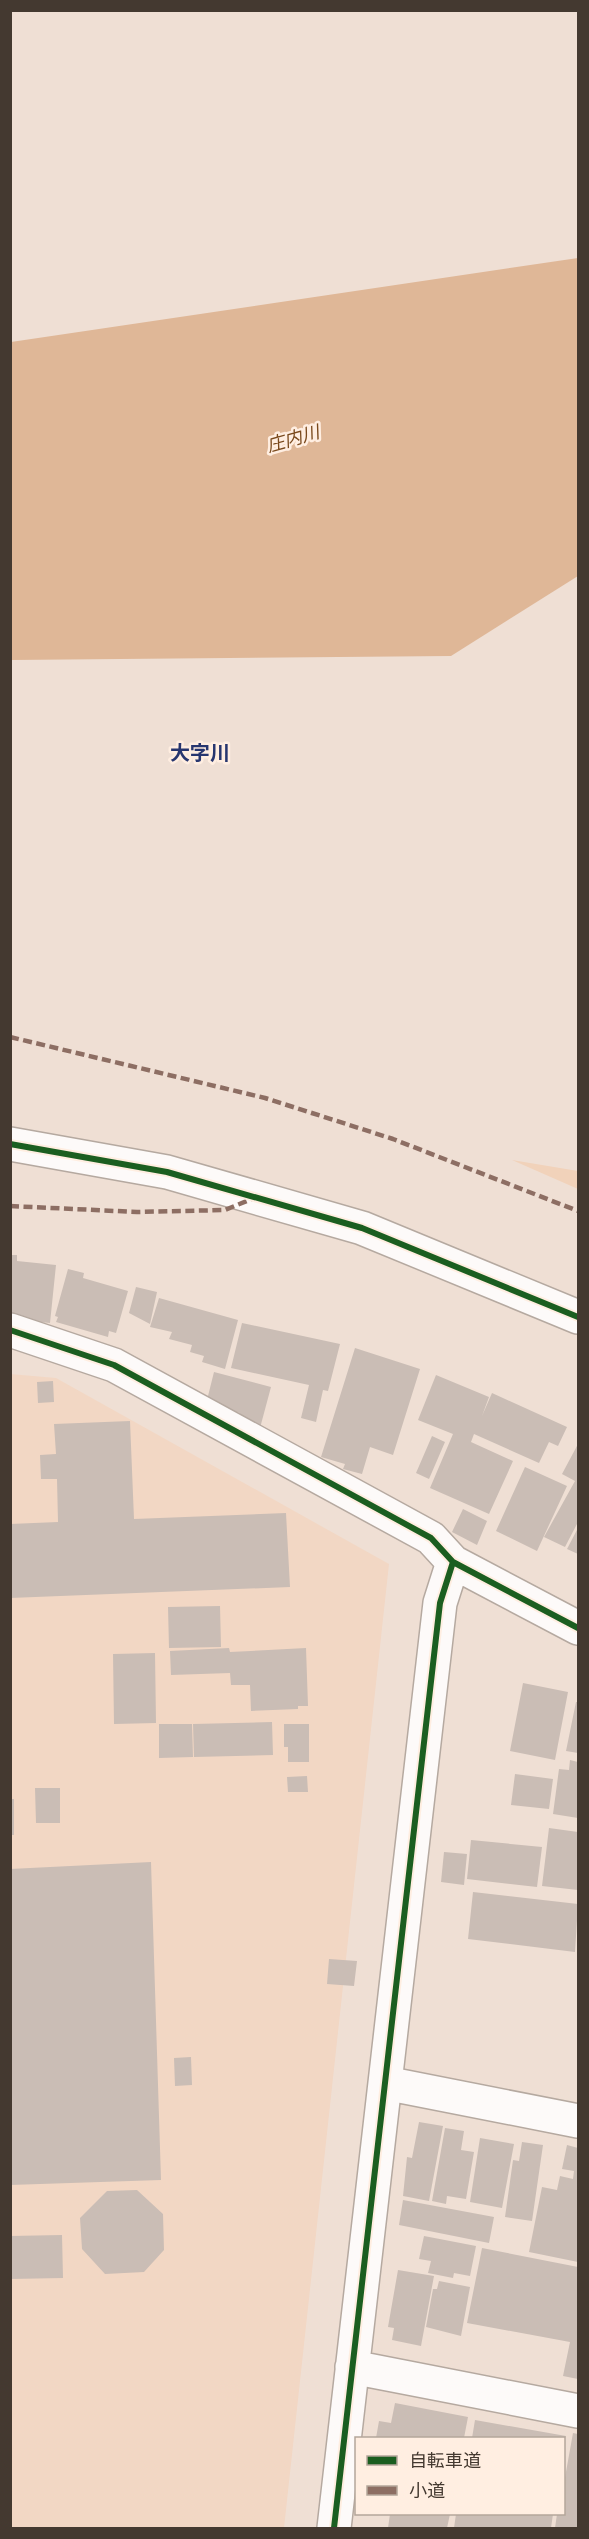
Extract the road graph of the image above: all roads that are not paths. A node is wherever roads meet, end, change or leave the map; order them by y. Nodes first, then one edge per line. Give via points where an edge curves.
1 (10, 1144) edge
2 (579, 1317) edge
3 (10, 1330) edge
4 (453, 1562) junction
5 (579, 1628) edge
6 (385, 2083) junction
7 (579, 2121) edge
8 (352, 2367) junction
9 (579, 2411) edge
10 (334, 2529) edge

1 - 2 street via 167,1172 362,1228
3 - 4 street via 114,1365 431,1538
4 - 5 street
4 - 6 street via 440,1603
6 - 7 street
6 - 8 street
8 - 9 street
8 - 10 street

